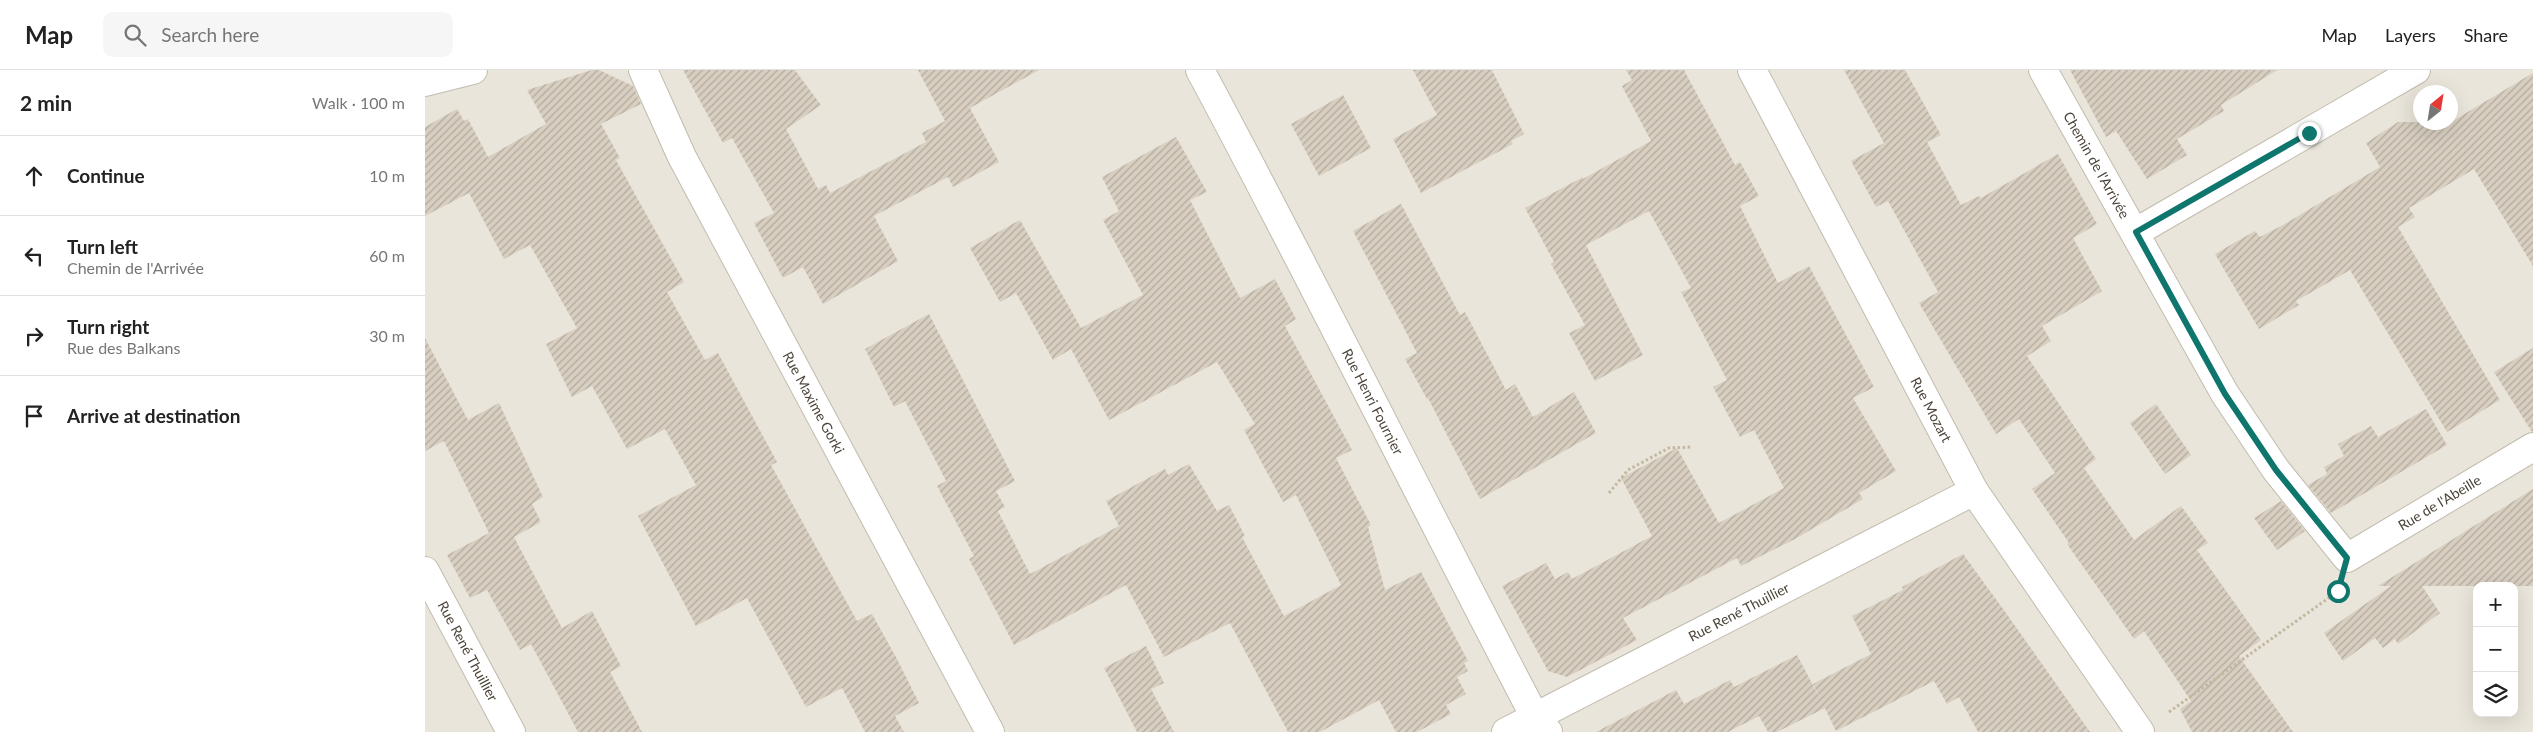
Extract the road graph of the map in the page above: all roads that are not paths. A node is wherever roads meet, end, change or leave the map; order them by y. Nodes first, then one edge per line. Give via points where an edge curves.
1 (473, 70) edge
2 (643, 70) edge
3 (1200, 70) edge
4 (1752, 70) edge
5 (2043, 70) edge
6 (2416, 70) edge
7 (425, 82) edge
8 (2136, 232) junction
9 (2533, 448) edge
10 (1974, 491) junction
11 (2347, 558) joint
12 (425, 571) edge
13 (1542, 724) edge
14 (511, 732) edge
15 (990, 732) edge
16 (1506, 732) edge
17 (2140, 732) edge

1 - 7 street
2 - 15 street, Rue Maxime Gorki via 682,157
3 - 13 street, Rue Henri Fournier via 1285,228 1438,531
4 - 10 street, Rue Mozart
5 - 8 street, Chemin de l'Arrivée
6 - 8 street
8 - 11 street, Chemin de l'Arrivée via 2225,394 2276,470
9 - 11 street, Rue de l'Abeille
10 - 13 street, Rue René Thuillier
10 - 17 street, Rue Mozart
12 - 14 street, Rue René Thuillier
13 - 16 street, Rue René Thuillier

